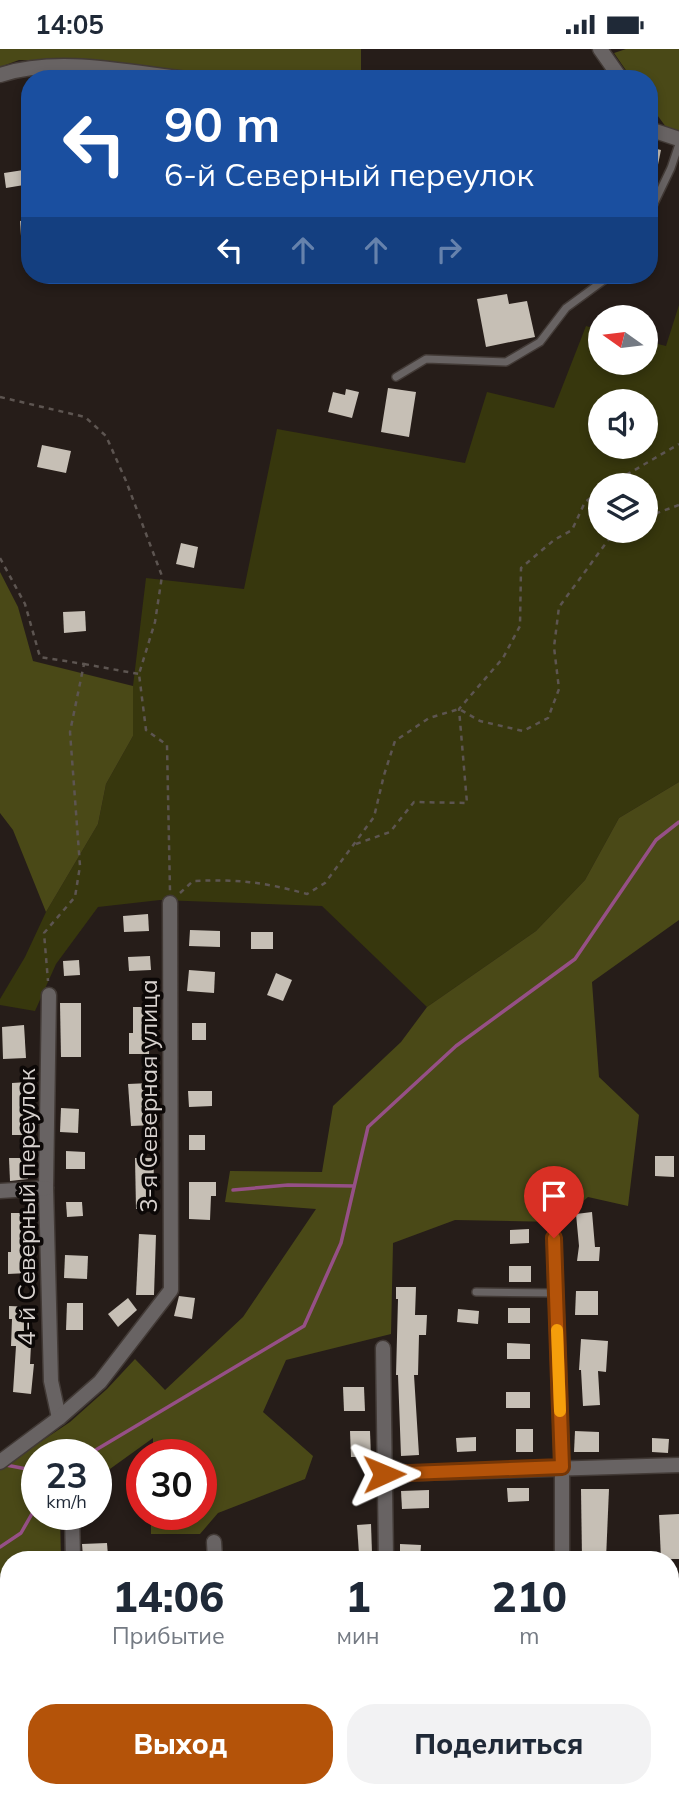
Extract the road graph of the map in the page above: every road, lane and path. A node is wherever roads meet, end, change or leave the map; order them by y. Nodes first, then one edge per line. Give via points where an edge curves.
1 (600, 49) edge
2 (105, 70) edge
3 (615, 70) edge
4 (0, 75) edge
5 (658, 130) edge
6 (679, 142) edge
7 (658, 195) edge
8 (599, 284) edge
9 (396, 377) dead end
10 (0, 397) edge
11 (679, 444) edge
12 (629, 473) edge
13 (588, 500) edge
14 (679, 505) edge
15 (658, 513) edge
16 (606, 543) edge
17 (0, 558) edge
18 (84, 664) junction
19 (139, 674) junction
20 (459, 709) junction
21 (354, 844) junction
22 (170, 903) junction
23 (49, 995) joint
24 (46, 1188) junction
25 (0, 1191) edge
26 (554, 1238) dead end
27 (476, 1292) dead end
28 (556, 1293) junction
29 (383, 1348) dead end
30 (59, 1418) junction
31 (0, 1462) edge
32 (679, 1465) edge
33 (562, 1467) junction
34 (384, 1474) junction
35 (72, 1530) edge
36 (214, 1542) dead end
37 (73, 1551) edge
38 (215, 1551) edge
39 (386, 1551) edge
40 (562, 1551) edge

1 - 3 street
2 - 4 street via 60,65 20,68
5 - 6 street
6 - 7 lane
8 - 9 lane via 566,308 540,342 506,362 426,359
10 - 19 path via 85,417 106,436 162,576 155,622
11 - 12 path
13 - 20 path via 572,530 522,568 520,626 503,658
14 - 15 path
16 - 20 path via 559,607 554,647 559,689 548,718 523,731 480,721
17 - 18 path via 25,604 40,657
18 - 19 path
18 - 23 path via 70,731 80,866 75,897 44,933
19 - 22 path via 146,730 167,745
20 - 21 path via 429,718 395,741 374,817
20 - 21 path via 467,803 414,802 390,832
21 - 22 path via 325,883 307,894 268,883 193,881
22 - 30 street, 3-я Северная улица via 171,1290 100,1382
23 - 24 street, 4-й Северный переулок
24 - 25 street
24 - 30 street, 4-й Северный переулок via 51,1381
26 - 28 street
27 - 28 lane
28 - 33 street
29 - 34 street
30 - 31 street
32 - 33 street
33 - 34 street
33 - 40 street
34 - 39 street
35 - 37 street
36 - 38 street

